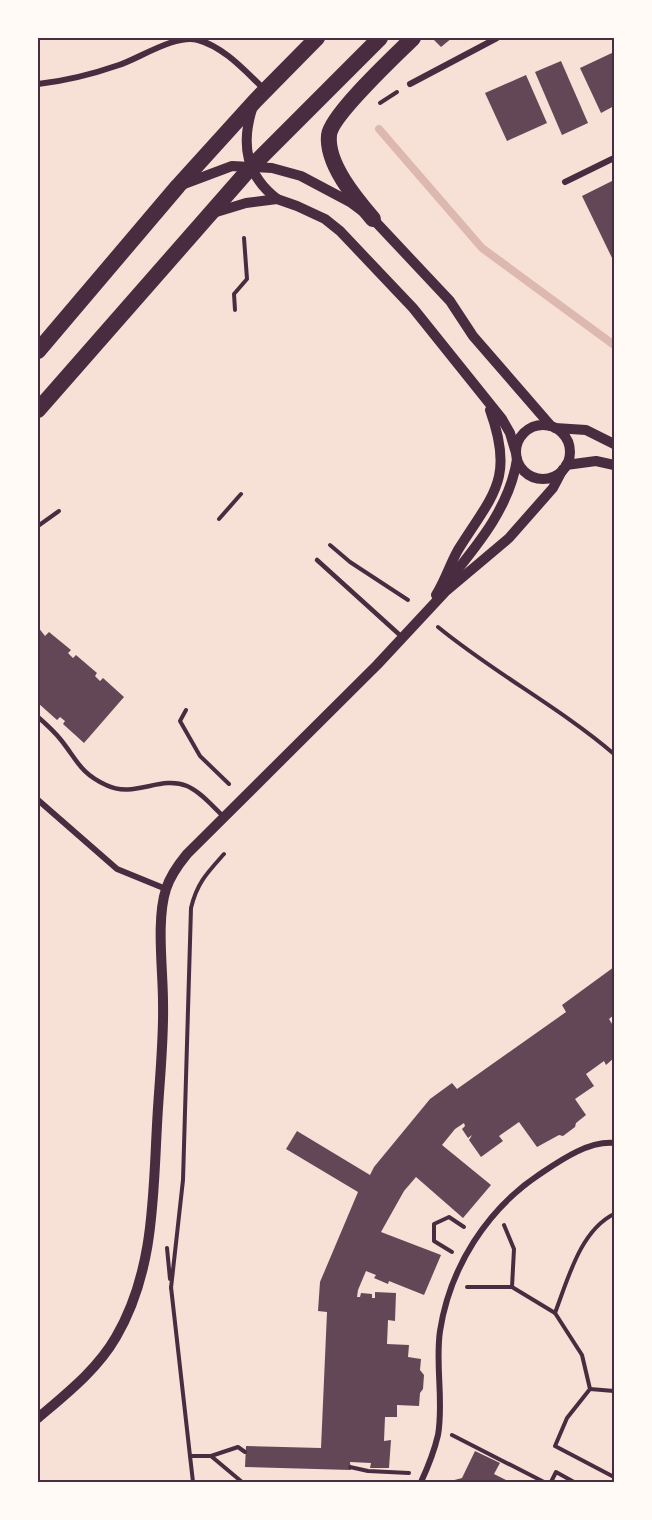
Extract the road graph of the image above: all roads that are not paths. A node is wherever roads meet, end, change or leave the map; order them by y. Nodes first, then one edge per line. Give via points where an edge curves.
1 (317, 38) edge
2 (380, 38) edge
3 (413, 38) edge
4 (497, 38) edge
5 (38, 84) edge
6 (410, 84) road end
7 (260, 96) junction
8 (615, 158) edge
9 (252, 166) junction
10 (565, 182) dead end
11 (178, 186) junction
12 (277, 199) junction
13 (208, 215) junction
14 (374, 219) junction
15 (38, 351) edge
16 (488, 402) junction
17 (38, 410) edge
18 (553, 427) junction
19 (615, 444) edge
20 (516, 456) junction
21 (615, 465) edge
22 (565, 467) junction
23 (317, 560) dead end
24 (435, 598) junction
25 (423, 614) junction
26 (402, 637) junction
27 (38, 717) edge
28 (38, 800) edge
29 (224, 817) junction
30 (166, 889) junction
31 (615, 1143) edge
32 (38, 1418) edge
33 (421, 1482) edge

1 - 7 highway
2 - 9 highway
3 - 14 highway via 339,116 329,133 330,148 342,178
4 - 6 street
5 - 7 street via 118,65 190,39 204,42 231,58
7 - 9 street via 245,139
7 - 11 highway
8 - 10 street
9 - 11 street via 226,168
9 - 12 street via 262,185
9 - 13 highway
9 - 14 street via 301,176 337,193
11 - 15 highway
12 - 13 street via 246,203
12 - 16 street via 311,211 340,231 413,308
13 - 17 highway
14 - 18 street via 450,301 473,336
16 - 20 street via 510,433
16 - 24 street via 499,433 499,478 485,511 456,554
18 - 19 street via 586,430
18 - 20 street via 540,425 525,431
18 - 22 street via 568,444
20 - 22 street via 522,469 535,477 551,477
20 - 24 street via 508,492 495,517
21 - 22 street via 596,461
22 - 25 street via 554,488 509,538
23 - 26 lane
24 - 25 street
25 - 26 street
26 - 29 street
27 - 29 lane via 59,737 77,765 107,786 130,790 179,784 194,790
28 - 30 street via 117,869
29 - 30 street via 178,865
30 - 32 street via 162,921 161,1071 148,1245 141,1279 115,1339 94,1367
31 - 33 street via 588,1148 544,1172 518,1191 477,1236 452,1287 440,1331 438,1428

